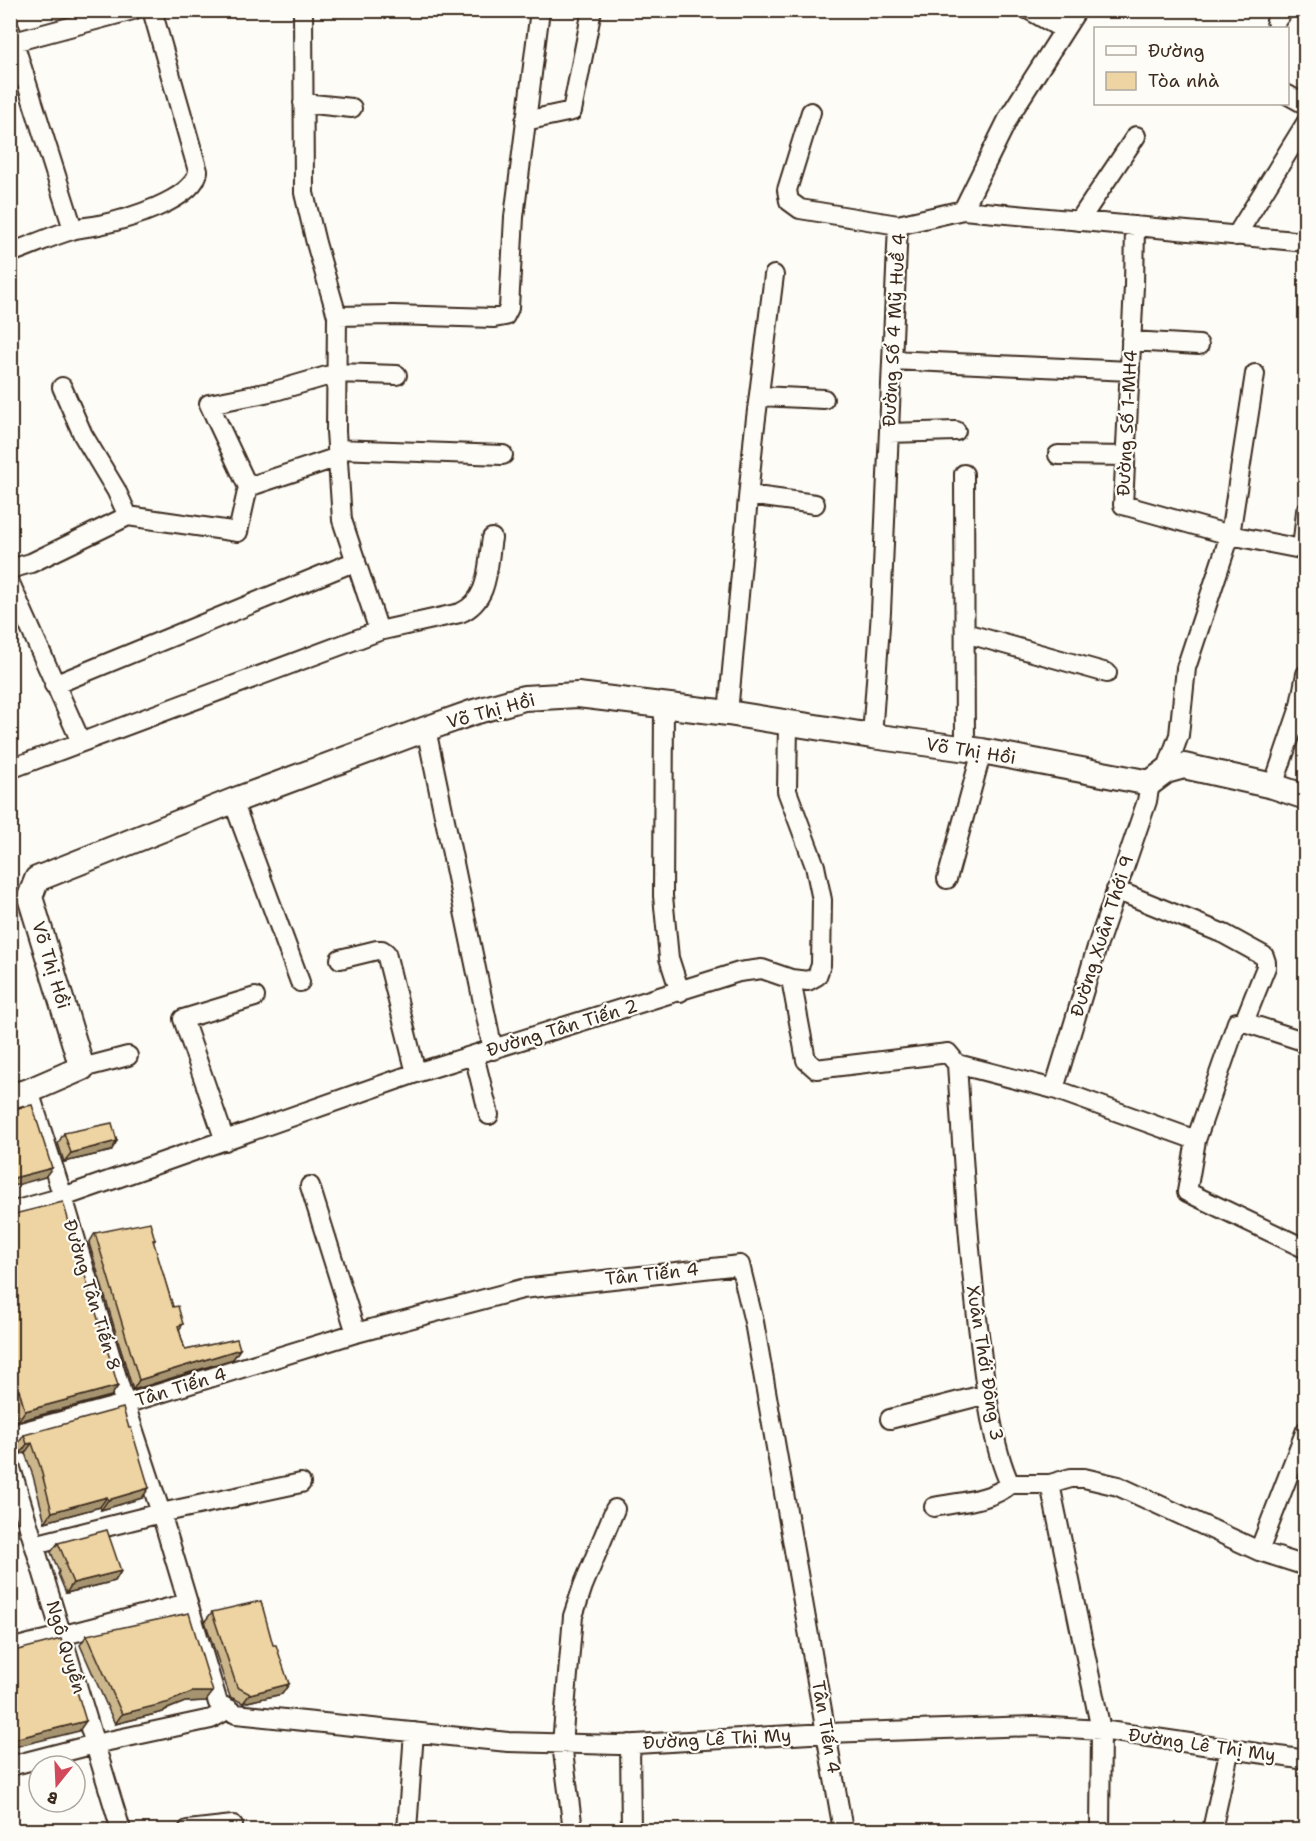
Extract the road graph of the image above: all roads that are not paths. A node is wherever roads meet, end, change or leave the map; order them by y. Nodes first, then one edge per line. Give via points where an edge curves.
1 (133, 10) edge
2 (152, 10) edge
3 (303, 10) edge
4 (540, 10) edge
5 (592, 10) edge
6 (1029, 10) edge
7 (1077, 10) edge
8 (1064, 30) junction
9 (12, 38) edge
10 (1289, 95) edge
11 (303, 103) junction
12 (1305, 105) edge
13 (352, 108) dead end
14 (811, 112) dead end
15 (525, 121) junction
16 (1305, 123) edge
17 (1136, 136) dead end
18 (963, 210) junction
19 (1079, 221) junction
20 (898, 225) junction
21 (1135, 226) junction
22 (73, 229) junction
23 (1236, 236) junction
24 (1305, 242) edge
25 (10, 253) edge
26 (774, 275) dead end
27 (337, 316) junction
28 (1131, 341) junction
29 (1199, 345) dead end
30 (892, 360) junction
31 (1130, 371) junction
32 (337, 373) junction
33 (1255, 374) dead end
34 (397, 375) dead end
35 (62, 387) dead end
36 (759, 396) junction
37 (824, 399) dead end
38 (956, 431) dead end
39 (889, 432) junction
40 (338, 453) junction
41 (503, 454) dead end
42 (1058, 455) dead end
43 (1126, 456) junction
44 (964, 474) dead end
45 (248, 487) junction
46 (749, 495) junction
47 (815, 504) dead end
48 (1305, 511) edge
49 (128, 516) junction
50 (1230, 535) junction
51 (492, 538) dead end
52 (1304, 550) edge
53 (356, 561) junction
54 (10, 569) edge
55 (10, 583) edge
56 (380, 631) junction
57 (965, 633) junction
58 (1107, 673) dead end
59 (1305, 674) edge
60 (54, 685) junction
61 (664, 705) junction
62 (728, 713) junction
63 (788, 723) junction
64 (426, 729) junction
65 (872, 736) junction
66 (81, 742) junction
67 (973, 750) junction
68 (10, 769) edge
69 (1158, 777) junction
70 (1273, 786) junction
71 (1305, 797) edge
72 (233, 801) junction
73 (947, 879) dead end
74 (1116, 890) junction
75 (340, 959) dead end
76 (791, 979) junction
77 (300, 982) dead end
78 (680, 992) junction
79 (255, 997) dead end
80 (1244, 1022) junction
81 (1305, 1042) edge
82 (493, 1050) junction
83 (474, 1055) junction
84 (128, 1056) dead end
85 (957, 1064) junction
86 (82, 1068) junction
87 (416, 1073) junction
88 (1054, 1089) junction
89 (20, 1093) edge
90 (489, 1115) dead end
91 (1196, 1140) junction
92 (225, 1141) junction
93 (310, 1186) dead end
94 (63, 1197) junction
95 (10, 1212) edge
96 (1305, 1249) edge
97 (356, 1333) junction
98 (987, 1394) junction
99 (125, 1404) junction
100 (890, 1419) dead end
101 (1305, 1430) edge
102 (10, 1435) edge
103 (10, 1465) edge
104 (300, 1483) dead end
105 (1010, 1484) junction
106 (1050, 1484) junction
107 (934, 1508) dead end
108 (615, 1509) dead end
109 (161, 1513) junction
110 (34, 1545) junction
111 (1259, 1551) junction
112 (1305, 1566) edge
113 (188, 1602) junction
114 (62, 1635) junction
115 (10, 1649) edge
116 (232, 1711) junction
117 (1101, 1730) junction
118 (414, 1732) junction
119 (827, 1733) junction
120 (95, 1744) junction
121 (562, 1744) junction
122 (630, 1744) junction
123 (1230, 1748) junction
124 (1305, 1760) edge
125 (10, 1766) edge
126 (233, 1824) dead end
127 (121, 1830) edge
128 (194, 1830) edge
129 (407, 1830) edge
130 (573, 1830) edge
131 (631, 1830) edge
132 (843, 1830) edge
133 (1100, 1830) edge
134 (1212, 1830) edge

1 - 9 street
2 - 22 street via 197,177 173,199 139,214
3 - 11 street
4 - 15 street
5 - 15 street via 572,111
6 - 8 street
7 - 8 street
8 - 18 street via 1010,115
9 - 22 street
10 - 12 street
11 - 13 street
11 - 27 street via 304,193
14 - 20 street via 787,190 789,201 800,209
15 - 27 street via 505,316
16 - 23 street
17 - 19 street
18 - 19 street, Đường Số 4 Mỹ Huề 4
18 - 20 street, Đường Số 4 Mỹ Huề 4
19 - 21 street, Đường Số 4 Mỹ Huề 4
20 - 30 street, Đường Số 4 Mỹ Huề 4
21 - 23 street, Đường Số 4 Mỹ Huề 4
21 - 28 street, Đường Số 1-MH4
22 - 25 street
23 - 24 street, Đường Số 4 Mỹ Huề 4
26 - 36 street
27 - 32 street
28 - 29 street
28 - 31 street, Đường Số 1-MH4
30 - 31 street
30 - 39 street, Đường Số 4 Mỹ Huề 4
31 - 43 street, Đường Số 1-MH4
32 - 34 street
32 - 40 street
32 - 45 street via 209,404
33 - 50 street, Đường Xuân Thới 9
35 - 49 street via 83,435
36 - 37 street
36 - 46 street
38 - 39 street
39 - 65 street, Đường Số 4 Mỹ Huề 4
40 - 41 street
40 - 45 street
40 - 53 street via 342,520
42 - 43 street
43 - 50 street, Đường Số 1-MH4 via 1123,505
44 - 57 street
45 - 49 street via 238,532
46 - 47 street
46 - 62 street
48 - 52 street
49 - 54 street via 31,563
50 - 52 street, Đường Số 1-MH4
50 - 69 street, Đường Xuân Thới 9 via 1186,668 1179,735
51 - 56 street via 483,591 469,609
53 - 56 street
53 - 60 street
55 - 60 street
56 - 66 street
57 - 58 street
57 - 67 street
59 - 70 street via 1299,710
60 - 66 street
61 - 62 street, Võ Thị Hồi
61 - 64 street, Võ Thị Hồi via 578,695 524,698
61 - 78 street via 663,896 669,958
62 - 63 street, Võ Thị Hồi
63 - 65 street, Võ Thị Hồi
63 - 76 street via 787,791 815,866 822,900 821,964 817,976 808,981
64 - 72 street, Võ Thị Hồi
64 - 82 street
65 - 67 street, Võ Thị Hồi
66 - 68 street
67 - 69 street, Võ Thị Hồi
67 - 73 street
69 - 70 street, Võ Thị Hồi via 1184,766
69 - 74 street, Đường Xuân Thới 9
70 - 71 street, Võ Thị Hồi
72 - 77 street
72 - 86 street, Võ Thị Hồi via 38,879 30,897
74 - 80 street via 1224,934 1265,958 1266,967
74 - 88 street, Đường Xuân Thới 9
75 - 87 street via 377,950 386,953
76 - 78 street, Đường Tân Tiến 2 via 762,969 739,972
76 - 85 street via 806,1060 816,1069 948,1053
78 - 82 street, Đường Tân Tiến 2
79 - 92 street via 183,1019
80 - 81 street
80 - 91 street via 1235,1024
82 - 83 street, Đường Tân Tiến 2
83 - 87 street, Đường Tân Tiến 2
83 - 90 street
84 - 86 street
85 - 88 street
85 - 98 street, Xuân Thới Đông 3 via 969,1257
86 - 89 street
87 - 92 street, Đường Tân Tiến 2
88 - 91 street
89 - 94 street, Đường Tân Tiến 8
91 - 96 street via 1187,1192
92 - 94 street, Đường Tân Tiến 2
93 - 97 street
94 - 95 street, Đường Tân Tiến 2
94 - 99 street, Đường Tân Tiến 8
97 - 99 street, Tân Tiến 4
97 - 119 street, Tân Tiến 4 via 522,1289 740,1265 754,1322
98 - 100 street
98 - 105 street, Xuân Thới Đông 3
99 - 102 street, Tân Tiến 4
99 - 109 street, Đường Tân Tiến 8
101 - 111 street
103 - 110 street, Ngô Quyền
104 - 109 street
105 - 106 street
105 - 107 street via 992,1494
106 - 111 street via 1084,1478 1118,1486
106 - 117 street
108 - 121 street via 573,1616
109 - 110 street
109 - 113 street, Đường Tân Tiến 8
110 - 114 street, Ngô Quyền
111 - 112 street
113 - 114 street
113 - 116 street, Đường Tân Tiến 8 via 218,1703
114 - 115 street
114 - 120 street, Ngô Quyền
116 - 118 street, Đường Lê Thị My
116 - 120 street
117 - 119 street, Đường Lê Thị My via 1035,1726
117 - 123 street, Đường Lê Thị My
117 - 133 street
118 - 121 street, Đường Lê Thị My
118 - 129 street
119 - 122 street, Đường Lê Thị My
119 - 132 street, Tân Tiến 4
120 - 125 street
120 - 127 street, Ngô Quyền
121 - 122 street, Đường Lê Thị My
121 - 130 street
122 - 131 street
123 - 124 street, Đường Lê Thị My
123 - 134 street
126 - 128 street

